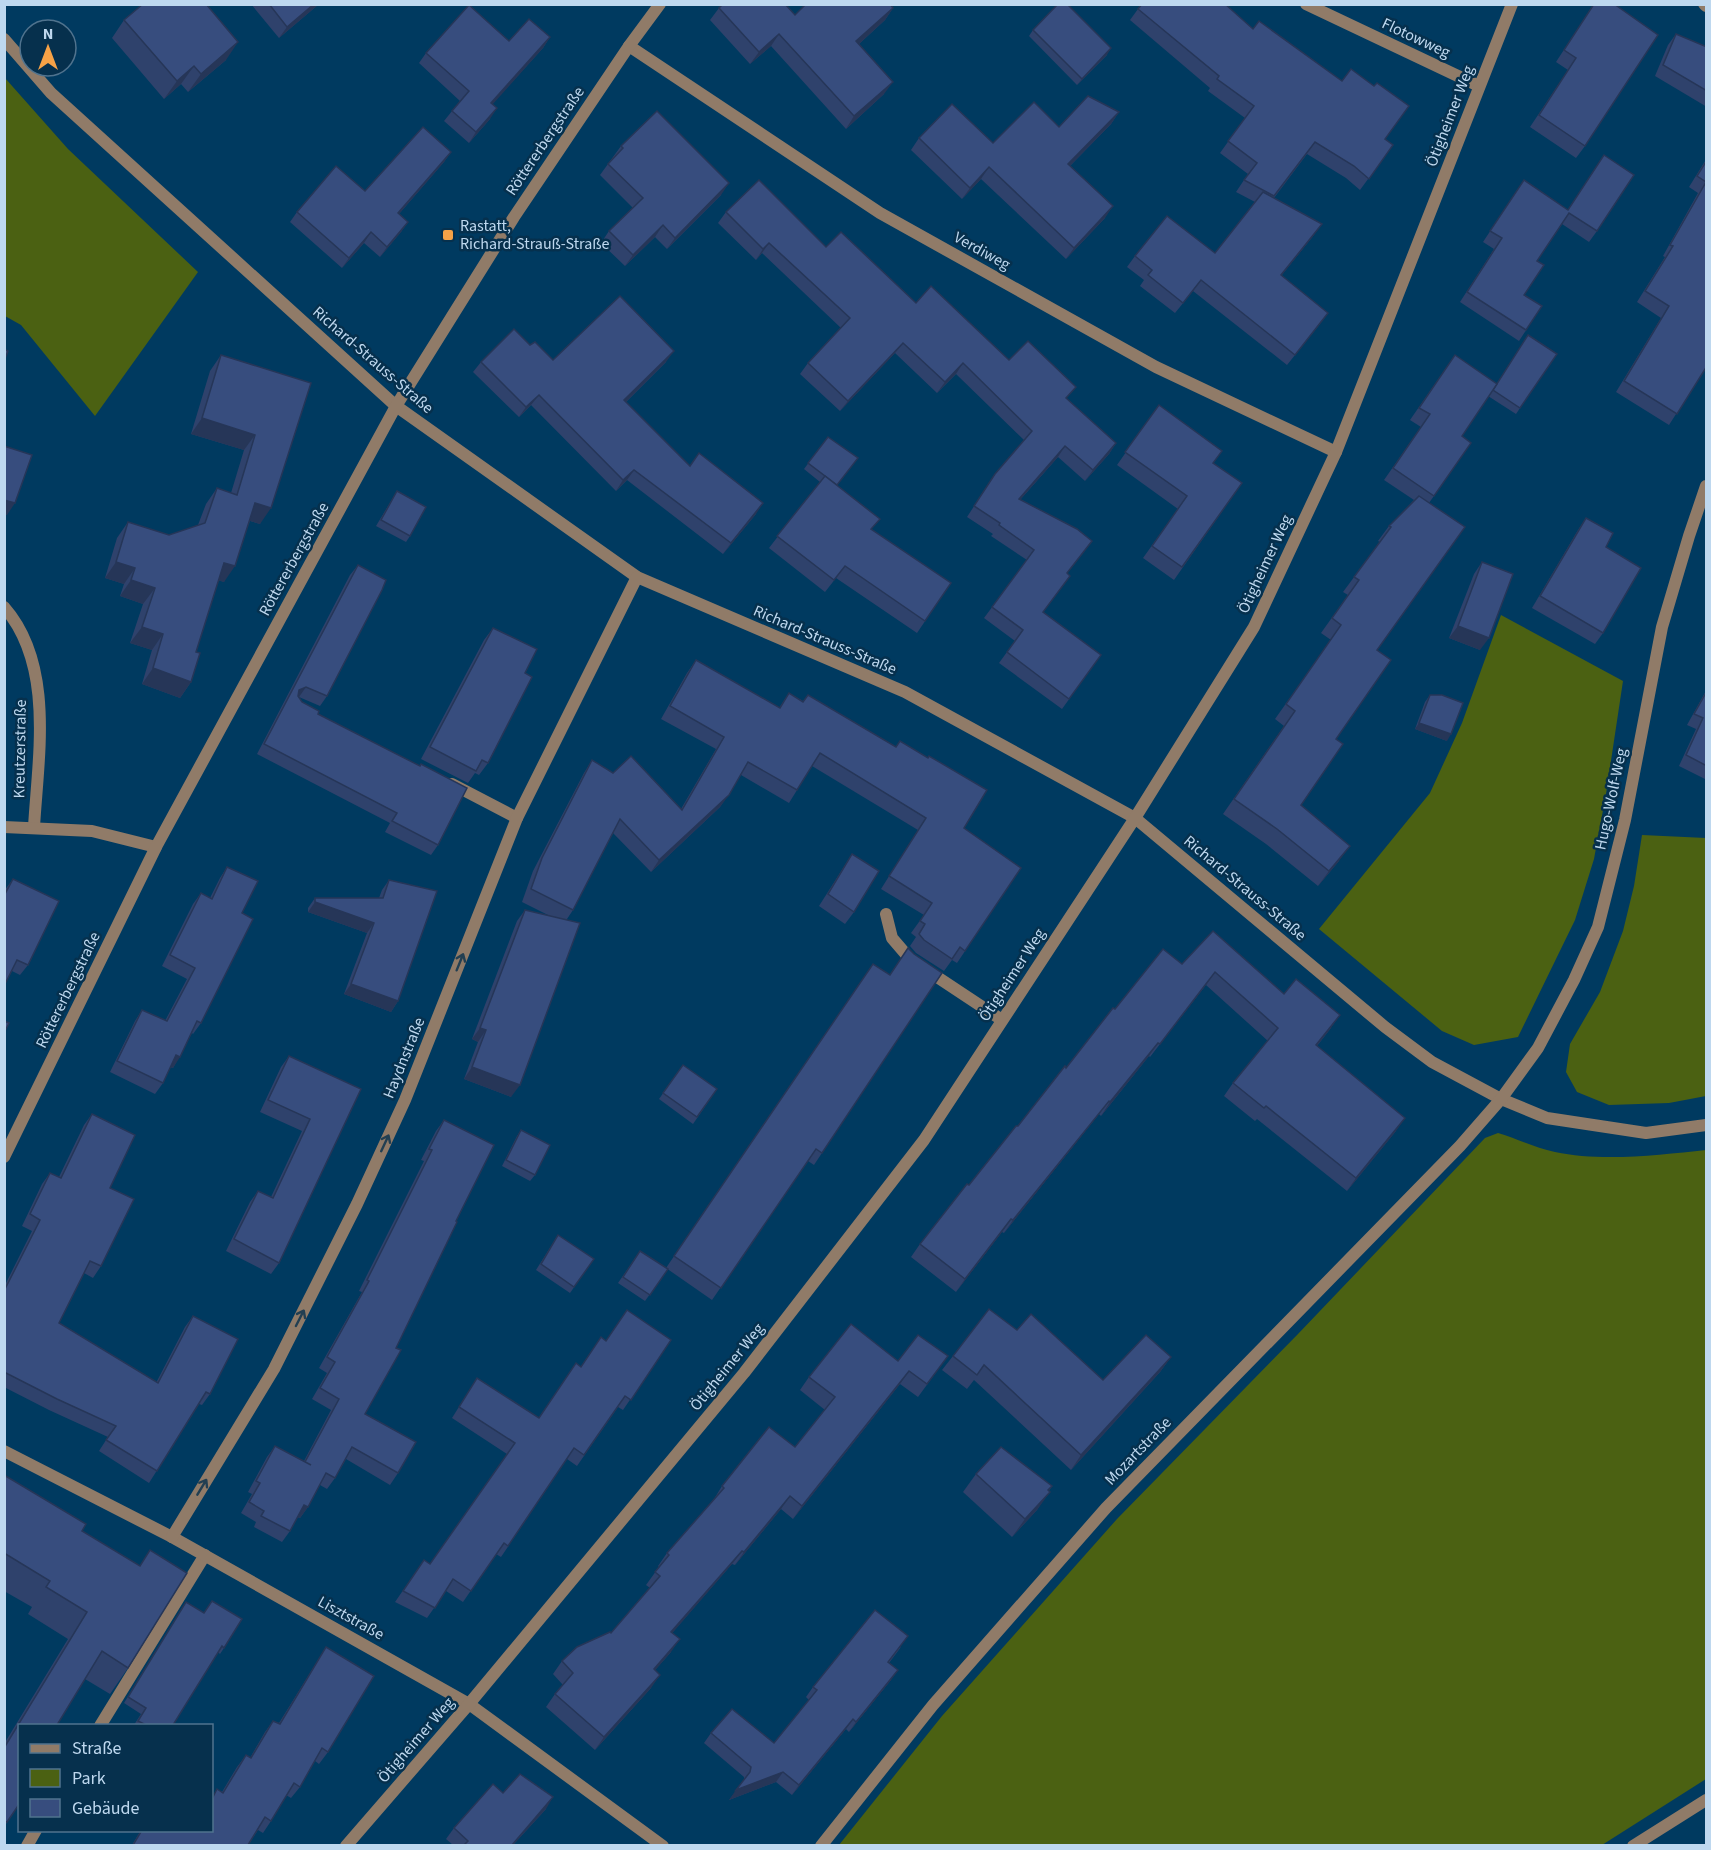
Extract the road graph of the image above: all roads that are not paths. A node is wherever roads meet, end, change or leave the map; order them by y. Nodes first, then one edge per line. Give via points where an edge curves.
1 (660, 4) edge
2 (1306, 4) edge
3 (1512, 4) edge
4 (4, 39) edge
5 (629, 46) junction
6 (1479, 86) junction
7 (396, 406) junction
8 (1336, 452) junction
9 (1707, 486) edge
10 (637, 577) junction
11 (4, 607) edge
12 (445, 780) edge
13 (518, 818) junction
14 (1135, 818) junction
15 (4, 827) edge
16 (34, 827) junction
17 (156, 847) junction
18 (886, 914) dead end
19 (1002, 1020) junction
20 (1501, 1099) junction
21 (1707, 1125) edge
22 (4, 1157) edge
23 (4, 1450) edge
24 (172, 1536) junction
25 (205, 1555) junction
26 (470, 1704) junction
27 (101, 1724) edge
28 (1707, 1800) edge
29 (35, 1832) edge
30 (27, 1845) edge
31 (346, 1845) edge
32 (663, 1845) edge
33 (821, 1845) edge
34 (1633, 1845) edge

1 - 5 street, Röttererbergstraße
2 - 6 street, Flotowweg
3 - 6 street, Ötigheimer Weg
4 - 7 street, Richard-Strauss-Straße via 51,93
5 - 7 street, Röttererbergstraße via 514,217
5 - 8 street, Verdiweg via 880,213 1156,367
6 - 8 street, Ötigheimer Weg
7 - 10 street, Richard-Strauss-Straße
7 - 17 street, Röttererbergstraße
8 - 14 street, Ötigheimer Weg via 1254,627
9 - 20 street, Hugo-Wolf-Weg via 1662,627 1625,820 1598,927 1538,1048
10 - 13 street, Haydnstraße
10 - 14 street, Richard-Strauss-Straße via 905,692
11 - 16 street, Kreutzerstraße via 32,656 41,709
12 - 13 street
24 -> 13 street, Haydnstraße via 274,1369 357,1204 405,1100
14 - 19 street, Ötigheimer Weg
14 - 20 street, Richard-Strauss-Straße via 1385,1027 1432,1062
15 - 16 street
16 - 17 street via 93,831
17 - 22 street, Röttererbergstraße
18 - 19 street via 892,938 910,959
19 - 26 street, Ötigheimer Weg via 924,1140 744,1373
20 - 21 street, Richard-Strauss-Straße via 1548,1118 1646,1133
20 - 33 street, Mozartstraße via 1106,1508 933,1705
23 - 24 street, Lisztstraße
24 - 25 street, Lisztstraße
25 - 26 street, Lisztstraße
25 - 27 street
26 - 31 street, Ötigheimer Weg
26 - 32 street, Lisztstraße
28 - 34 street
29 - 30 street

